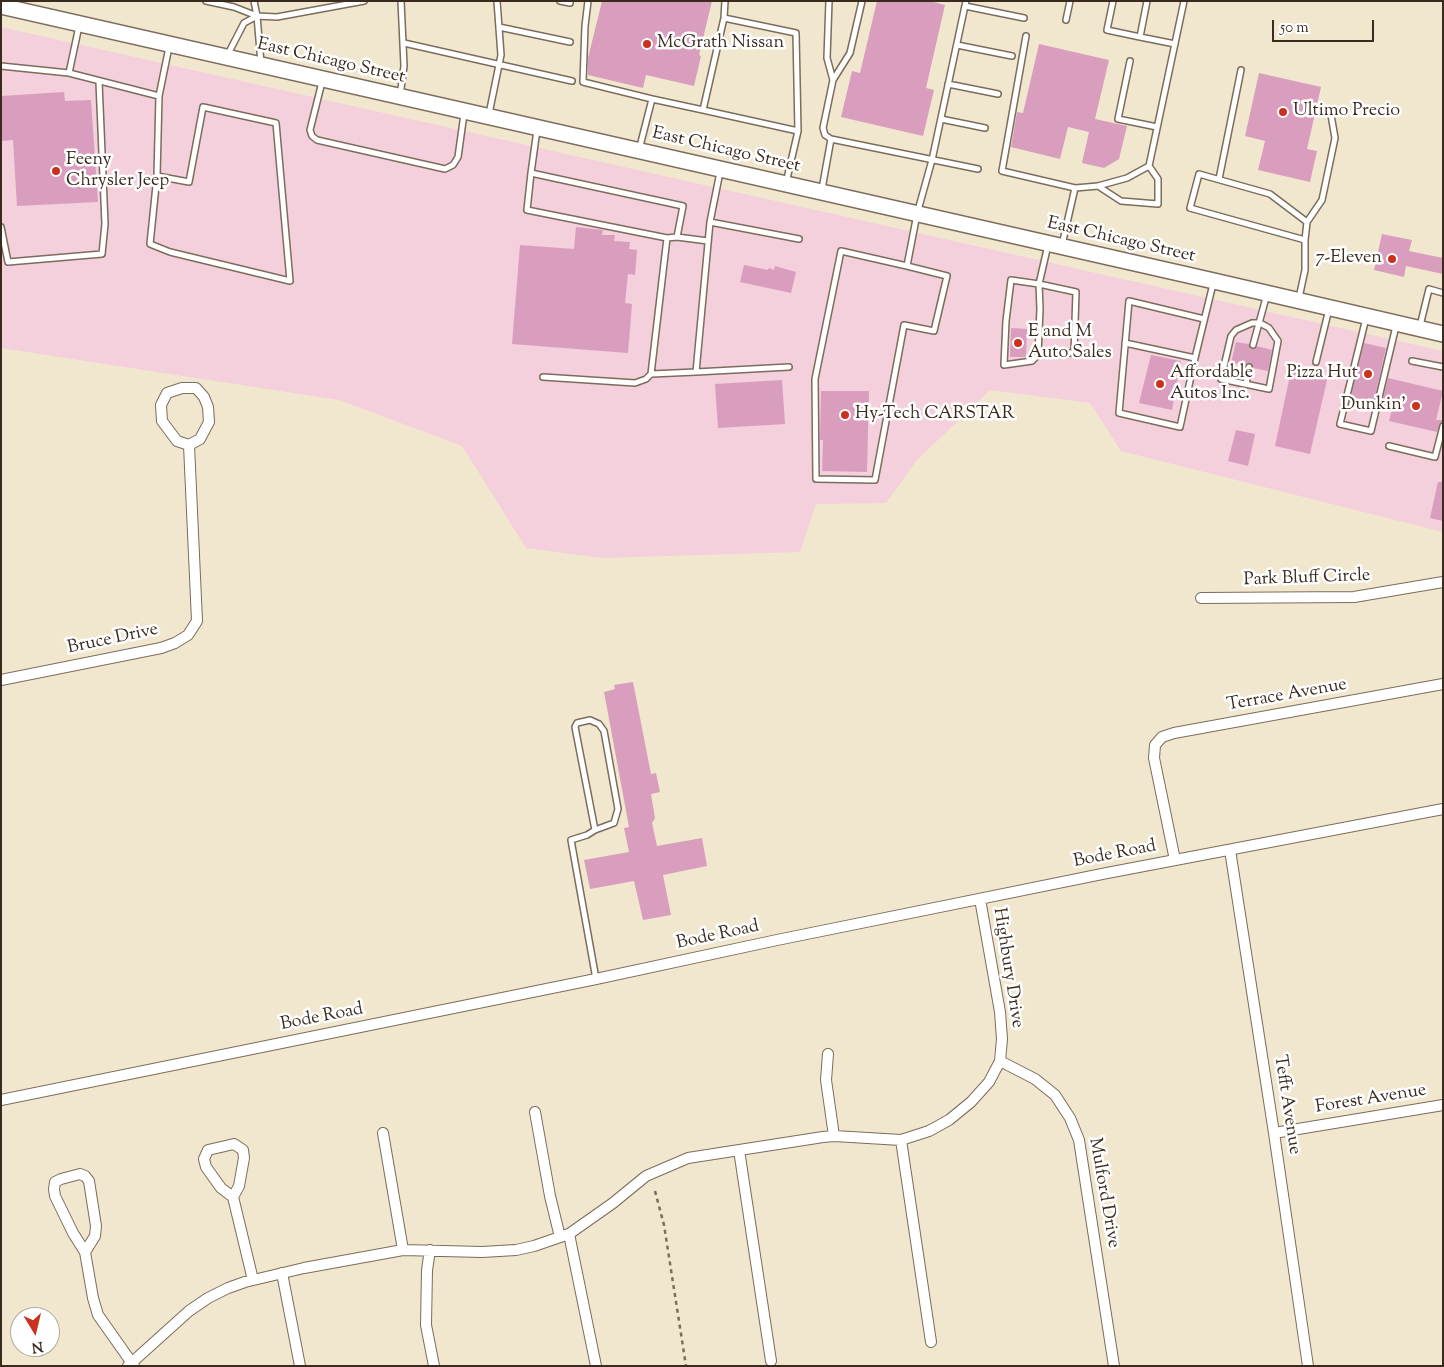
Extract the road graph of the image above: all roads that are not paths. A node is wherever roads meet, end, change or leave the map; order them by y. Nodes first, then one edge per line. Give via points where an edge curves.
1 (206, 1) edge
2 (254, 1) edge
3 (364, 1) edge
4 (401, 1) edge
5 (497, 1) edge
6 (560, 1) edge
7 (588, 1) edge
8 (725, 1) edge
9 (829, 1) edge
10 (862, 1) edge
11 (1070, 1) edge
12 (1113, 1) edge
13 (1147, 1) edge
14 (1184, 1) edge
15 (570, 3) dead end
16 (966, 3) edge
17 (1, 6) edge
18 (257, 16) junction
19 (724, 18) junction
20 (1024, 18) dead end
21 (1066, 20) dead end
22 (80, 23) junction
23 (499, 27) junction
24 (1026, 36) dead end
25 (1140, 37) junction
26 (570, 42) dead end
27 (404, 43) junction
28 (169, 44) junction
29 (1174, 44) junction
30 (957, 45) junction
31 (1012, 56) dead end
32 (226, 57) junction
33 (1130, 61) dead end
34 (500, 64) junction
35 (261, 65) junction
36 (1, 66) edge
37 (1241, 70) dead end
38 (69, 73) junction
39 (323, 79) junction
40 (572, 80) dead end
41 (834, 80) junction
42 (99, 82) junction
43 (948, 84) junction
44 (998, 94) dead end
45 (159, 96) junction
46 (400, 96) junction
47 (652, 99) junction
48 (1330, 109) dead end
49 (703, 110) junction
50 (465, 111) junction
51 (488, 117) junction
52 (941, 119) junction
53 (537, 127) junction
54 (1157, 127) junction
55 (985, 128) dead end
56 (798, 131) junction
57 (832, 139) junction
58 (639, 150) junction
59 (932, 160) junction
60 (1149, 166) junction
61 (720, 169) junction
62 (978, 170) dead end
63 (531, 173) junction
64 (156, 176) junction
65 (1219, 180) junction
66 (786, 185) junction
67 (1098, 186) junction
68 (1074, 188) junction
69 (822, 192) junction
70 (917, 214) junction
71 (710, 222) junction
72 (1308, 222) junction
73 (1, 227) edge
74 (677, 237) junction
75 (667, 238) junction
76 (799, 239) dead end
77 (1305, 240) junction
78 (708, 241) junction
79 (1055, 245) junction
80 (1, 261) edge
81 (8, 262) junction
82 (907, 266) junction
83 (1214, 281) junction
84 (1039, 284) junction
85 (1267, 293) junction
86 (1443, 293) edge
87 (1299, 301) junction
88 (1329, 308) junction
89 (1366, 317) junction
90 (1204, 318) junction
91 (1260, 323) junction
92 (1397, 324) junction
93 (1420, 329) junction
94 (1443, 334) edge
95 (1125, 343) junction
96 (1253, 345) dead end
97 (1039, 352) junction
98 (1195, 358) junction
99 (1412, 361) dead end
100 (1316, 362) dead end
101 (789, 366) dead end
102 (1249, 367) dead end
103 (1443, 367) edge
104 (696, 372) junction
105 (651, 374) junction
106 (543, 378) dead end
107 (1246, 384) junction
108 (1443, 426) edge
109 (189, 445) junction
110 (1388, 446) dead end
111 (1443, 582) edge
112 (1201, 598) dead end
113 (1, 680) edge
114 (1443, 684) edge
115 (1443, 809) edge
116 (595, 830) junction
117 (1230, 850) junction
118 (1175, 860) junction
119 (980, 899) junction
120 (596, 979) junction
121 (828, 1054) dead end
122 (1000, 1061) junction
123 (1, 1100) edge
124 (1443, 1105) edge
125 (535, 1112) dead end
126 (382, 1133) dead end
127 (1274, 1133) junction
128 (834, 1136) junction
129 (901, 1140) junction
130 (738, 1150) junction
131 (234, 1197) junction
132 (565, 1235) junction
133 (403, 1250) junction
134 (430, 1250) junction
135 (85, 1252) junction
136 (282, 1273) junction
137 (253, 1280) junction
138 (931, 1342) dead end
139 (771, 1361) dead end
140 (131, 1365) edge
141 (300, 1366) edge
142 (434, 1366) edge
143 (596, 1366) edge
144 (1114, 1366) edge
145 (1308, 1366) edge

1 - 18 lane
2 - 18 lane
3 - 18 lane via 277,17
4 - 27 lane
5 - 23 lane
6 - 15 lane
7 - 47 lane via 583,82
8 - 19 lane
9 - 41 lane via 827,58
10 - 41 lane via 850,54
11 - 21 lane
12 - 25 lane via 1107,30
13 - 25 lane
14 - 29 lane
16 - 20 lane
16 - 30 lane
17 - 22 main road, East Chicago Street
18 - 32 lane via 244,23
18 - 35 lane
19 - 49 lane
19 - 56 lane via 796,33
22 - 28 main road, East Chicago Street
22 - 38 lane
23 - 26 lane
23 - 34 lane
24 - 68 lane via 1002,171
25 - 29 lane
27 - 34 lane
27 - 46 lane
28 - 32 main road, East Chicago Street
28 - 45 lane
29 - 54 lane
30 - 31 lane
30 - 43 lane
32 - 35 main road, East Chicago Street
33 - 54 lane via 1118,119
34 - 40 lane
34 - 51 lane
35 - 39 main road, East Chicago Street
36 - 38 lane
37 - 65 lane
38 - 42 lane
39 - 46 main road, East Chicago Street
39 - 50 lane via 310,130 312,136 436,167 445,169 458,157
41 - 57 lane via 823,128 825,135
42 - 45 lane
42 - 81 lane via 105,224 102,254
43 - 44 lane
43 - 52 lane
45 - 64 lane
46 - 50 main road, East Chicago Street
47 - 49 lane
47 - 58 lane
48 - 72 lane via 1335,138 1322,200
49 - 56 lane
50 - 51 main road, East Chicago Street
51 - 53 main road, East Chicago Street
52 - 55 lane
52 - 59 lane
53 - 58 main road, East Chicago Street
53 - 63 lane
54 - 60 lane
56 - 66 lane
57 - 59 lane
57 - 69 lane
58 - 61 main road, East Chicago Street
59 - 62 lane
59 - 70 lane
60 - 67 lane via 1127,178
60 - 67 lane via 1158,180 1158,204 1121,201
61 - 66 main road, East Chicago Street
61 - 71 lane
63 - 74 lane via 684,206
63 - 75 lane via 527,210
64 - 64 lane via 150,244 170,252 290,280 276,124 203,107 189,182
65 - 72 lane via 1270,194
65 - 77 lane via 1199,174 1190,208
66 - 69 main road, East Chicago Street
67 - 68 lane
68 - 79 lane
69 - 70 main road, East Chicago Street
70 - 79 main road, East Chicago Street
70 - 82 lane
71 - 76 lane
71 - 78 lane
72 - 77 lane
73 - 81 lane
74 - 75 lane
74 - 78 lane
75 - 105 lane
77 - 87 lane via 1305,270
78 - 104 lane
79 - 83 main road, East Chicago Street
79 - 84 lane
80 - 81 lane
82 - 82 lane via 841,251 815,379 816,479 875,480 904,325 934,331 947,276
83 - 85 main road, East Chicago Street
83 - 90 lane
84 - 97 lane
84 - 97 lane via 1076,292 1074,353
84 - 97 lane via 1011,280 1004,366 1033,360
85 - 87 main road, East Chicago Street
85 - 91 lane
86 - 93 lane via 1429,289
87 - 88 main road, East Chicago Street
88 - 89 main road, East Chicago Street
88 - 100 lane
89 - 92 main road, East Chicago Street
89 - 92 lane via 1340,424 1371,431
90 - 95 lane via 1129,301
90 - 98 lane
91 - 96 lane
91 - 107 lane via 1271,330 1278,344 1269,389
91 - 107 lane via 1252,323 1233,332 1221,379
92 - 93 main road, East Chicago Street
93 - 94 main road, East Chicago Street
95 - 98 lane
95 - 98 lane via 1119,413 1180,427
99 - 103 lane
101 - 104 lane
102 - 107 lane
104 - 105 lane
105 - 106 lane via 635,384
108 - 110 lane via 1435,457
109 - 109 street via 177,441 162,421 161,405 167,393 182,388 196,388 208,407 209,422 200,439
109 - 113 street, Bruce Drive via 197,622 188,635 161,648
111 - 112 street, Park Bluff Circle via 1354,597
114 - 118 street, Terrace Avenue via 1166,735 1156,742 1154,758
115 - 117 street, Bode Road
116 - 116 lane via 575,727 577,723 590,720 604,731 618,809 614,824
116 - 120 lane via 571,840
117 - 118 street, Bode Road
117 - 127 street, Tefft Avenue
118 - 119 street, Bode Road
119 - 120 street, Bode Road
119 - 122 street, Highbury Drive via 1000,1012
120 - 123 street, Bode Road
121 - 128 street via 826,1080
122 - 129 street, Highbury Drive via 989,1082 971,1102 929,1131
122 - 144 street, Mulford Drive via 1035,1079 1055,1095 1079,1140
124 - 127 street, Forest Avenue
125 - 132 street via 550,1196
126 - 133 street
127 - 145 street, Tefft Avenue
128 - 129 street, Highbury Drive
128 - 130 street, Highbury Drive
129 - 138 street
130 - 132 street, Highbury Drive via 688,1158 646,1176
130 - 139 street
131 - 131 street via 239,1186 243,1150 234,1144 208,1150 204,1159 206,1167 221,1188
131 - 137 street
132 - 134 street, Highbury Drive via 534,1246 501,1252
132 - 143 street
133 - 134 street, Highbury Drive
133 - 136 street, Highbury Drive
134 - 142 street via 426,1318
135 - 135 street, Highbury Drive via 95,1236 96,1226 89,1180 80,1174 55,1182 54,1189
135 - 140 street, Highbury Drive via 98,1315
136 - 137 street, Highbury Drive
136 - 141 street
137 - 140 street, Highbury Drive via 228,1288 188,1311

